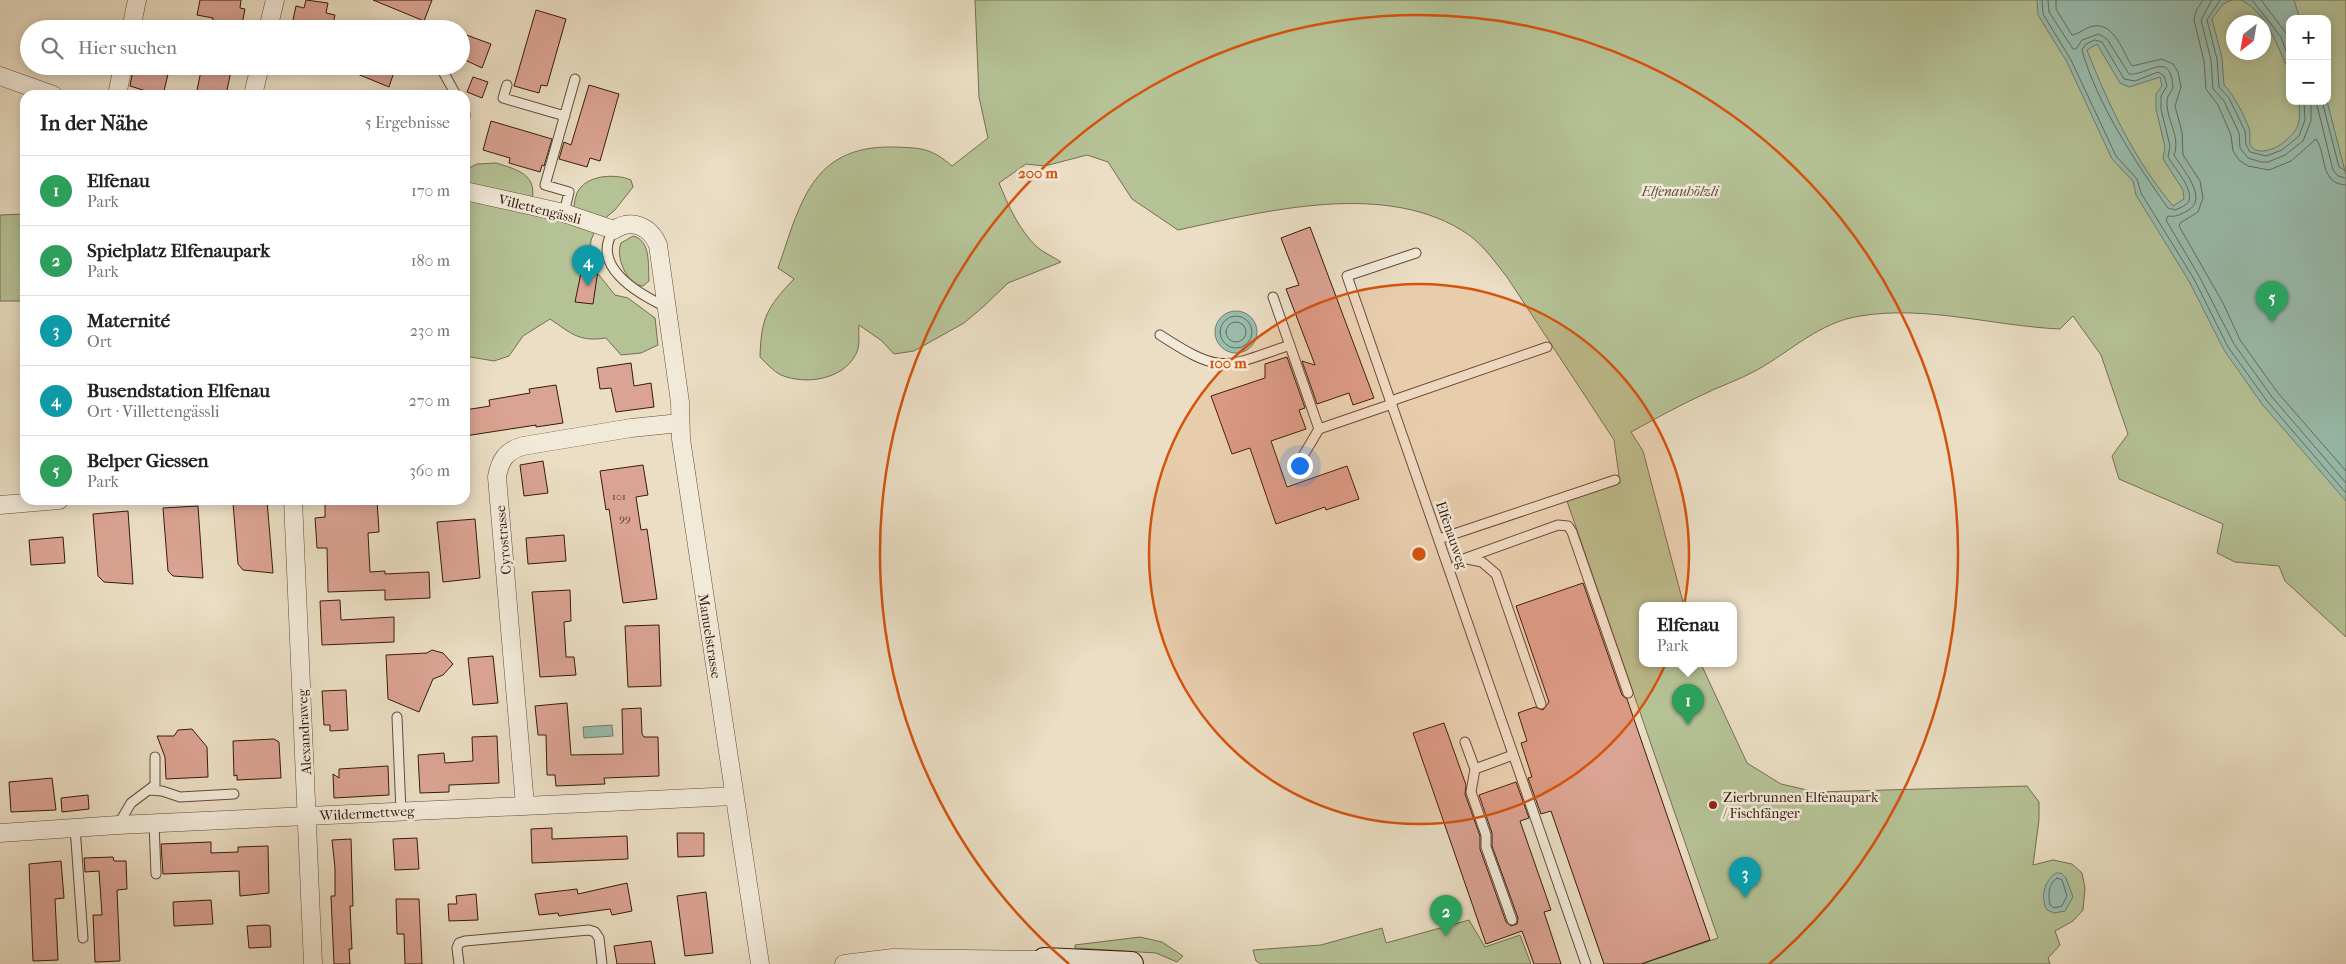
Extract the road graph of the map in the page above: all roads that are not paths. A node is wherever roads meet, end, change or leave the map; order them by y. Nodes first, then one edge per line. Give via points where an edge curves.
1 (137, 0) edge
2 (275, 0) edge
3 (133, 20) edge
4 (270, 20) edge
5 (121, 75) edge
6 (258, 75) edge
7 (445, 75) edge
8 (0, 76) edge
9 (575, 79) dead end
10 (507, 85) dead end
11 (39, 90) edge
12 (117, 90) edge
13 (254, 90) edge
14 (453, 90) edge
15 (565, 116) junction
16 (470, 192) edge
17 (564, 213) junction
18 (614, 230) junction
19 (1416, 253) dead end
20 (1273, 297) dead end
21 (666, 307) junction
22 (1160, 335) dead end
23 (1290, 345) junction
24 (1547, 347) dead end
25 (1391, 402) junction
26 (680, 422) junction
27 (1319, 429) junction
28 (1300, 461) dead end
29 (1615, 480) dead end
30 (20, 503) edge
31 (0, 505) edge
32 (293, 505) edge
33 (1439, 540) junction
34 (1458, 561) junction
35 (1448, 565) junction
36 (1628, 693) dead end
37 (1541, 704) dead end
38 (397, 717) dead end
39 (1466, 742) dead end
40 (1513, 755) junction
41 (155, 756) dead end
42 (1475, 769) junction
43 (150, 790) junction
44 (234, 794) dead end
45 (734, 796) junction
46 (525, 805) junction
47 (401, 812) junction
48 (306, 816) junction
49 (154, 823) junction
50 (118, 825) junction
51 (75, 827) junction
52 (0, 833) edge
53 (156, 874) dead end
54 (1512, 920) dead end
55 (83, 938) dead end
56 (1044, 960) joint
57 (993, 961) edge
58 (313, 964) edge
59 (459, 964) edge
60 (602, 964) edge
61 (760, 964) edge
62 (844, 964) edge
63 (1131, 964) edge
64 (1586, 964) edge

1 - 3 street
2 - 4 street
5 - 12 street
6 - 13 street
7 - 14 lane
8 - 11 street
9 - 15 lane
10 - 15 lane via 503,98
15 - 17 lane via 545,185 569,192
16 - 17 street, Villettengässli
17 - 18 street, Villettengässli
18 - 21 lane via 606,247 611,266 636,291
18 - 21 street, Manuelstrasse via 636,224 649,230 654,237 659,248
19 - 25 lane, Elfenauweg via 1347,276
20 - 23 lane
21 - 26 street, Manuelstrasse
22 - 23 lane via 1203,361 1219,365 1240,362
23 - 27 lane
24 - 25 lane
25 - 27 lane
25 - 33 lane, Elfenauweg
26 - 45 street, Manuelstrasse
26 - 46 street, Cyrostrasse via 522,446 512,449 499,465 497,477
27 - 28 lane
29 - 33 lane
30 - 31 street
32 - 48 street, Alexandraweg
33 - 35 lane, Elfenauweg
34 - 35 lane
34 - 36 lane via 1558,525 1568,526
34 - 37 lane via 1478,560 1496,574
35 - 40 lane, Elfenauweg
38 - 47 lane
39 - 42 lane
40 - 42 lane
40 - 64 lane, Elfenauweg
41 - 43 lane via 156,783
42 - 54 lane via 1471,792
43 - 44 lane via 180,797
43 - 50 lane via 131,803
45 - 46 street, Wildermettweg
45 - 61 street, Manuelstrasse
46 - 47 street, Wildermettweg
47 - 48 street, Wildermettweg
48 - 49 street, Wildermettweg
48 - 58 street, Alexandraweg
49 - 50 street, Wildermettweg
49 - 53 lane
50 - 51 street, Wildermettweg
51 - 52 street, Wildermettweg
51 - 55 lane
56 - 57 street
56 - 63 street
57 - 62 street via 893,958
59 - 60 lane via 457,948 465,941 588,930 599,938

